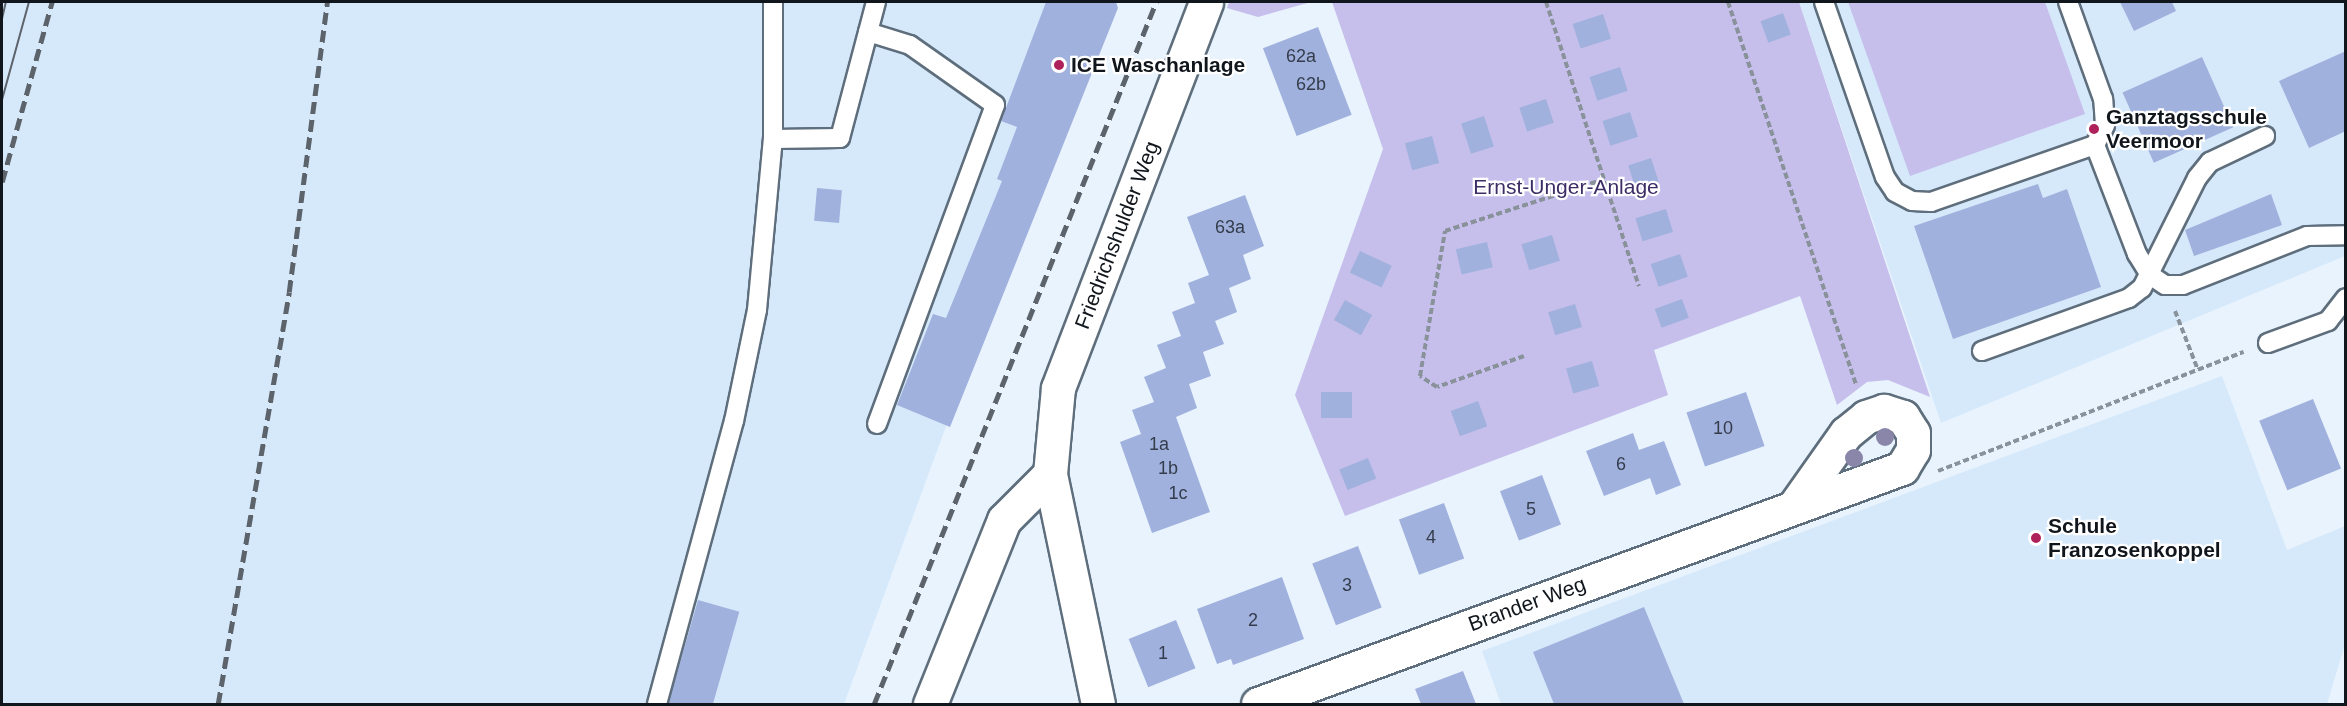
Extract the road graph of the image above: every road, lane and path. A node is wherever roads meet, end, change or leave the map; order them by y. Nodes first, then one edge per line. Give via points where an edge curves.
1 (773, 2) edge
2 (876, 2) edge
3 (1206, 2) edge
4 (1546, 2) edge
5 (1728, 2) edge
6 (1824, 2) edge
7 (2068, 2) edge
8 (868, 32) junction
9 (2265, 136) dead end
10 (772, 139) junction
11 (2095, 145) junction
12 (1602, 180) junction
13 (2346, 235) edge
14 (2157, 280) junction
15 (1639, 285) dead end
16 (2346, 298) edge
17 (2268, 343) joint
18 (1982, 351) dead end
19 (1524, 356) dead end
20 (2198, 370) junction
21 (1866, 417) junction
22 (877, 424) dead end
23 (1902, 468) junction
24 (1050, 474) junction
25 (1796, 504) junction
26 (657, 705) edge
27 (930, 705) edge
28 (1098, 705) edge
29 (1258, 705) edge

1 - 10 lane
2 - 8 lane
3 - 24 street, Friedrichshulder Weg via 1058,388
4 - 12 path
5 - 21 path
6 - 11 lane via 1885,177 1903,196 1931,201
7 - 11 lane via 2103,99 2105,125
8 - 10 lane via 840,138
8 - 22 lane via 910,45 995,105
9 - 14 lane via 2210,162 2197,178
10 - 26 lane via 755,321 734,421
11 - 14 lane
12 - 15 path
12 - 19 path via 1445,231 1420,376 1437,387
13 - 14 lane via 2307,236 2182,285
14 - 18 lane via 2129,298
14 - 20 path
16 - 17 lane via 2328,321
17 - 20 path
20 - 23 path via 1943,471
21 - 23 street via 1884,411 1903,417 1913,433 1913,450
21 - 25 street via 1846,433
23 - 25 street, Brander Weg
24 - 27 street via 1004,520
24 - 28 street, Friedrichshulder Weg
25 - 29 street, Brander Weg

